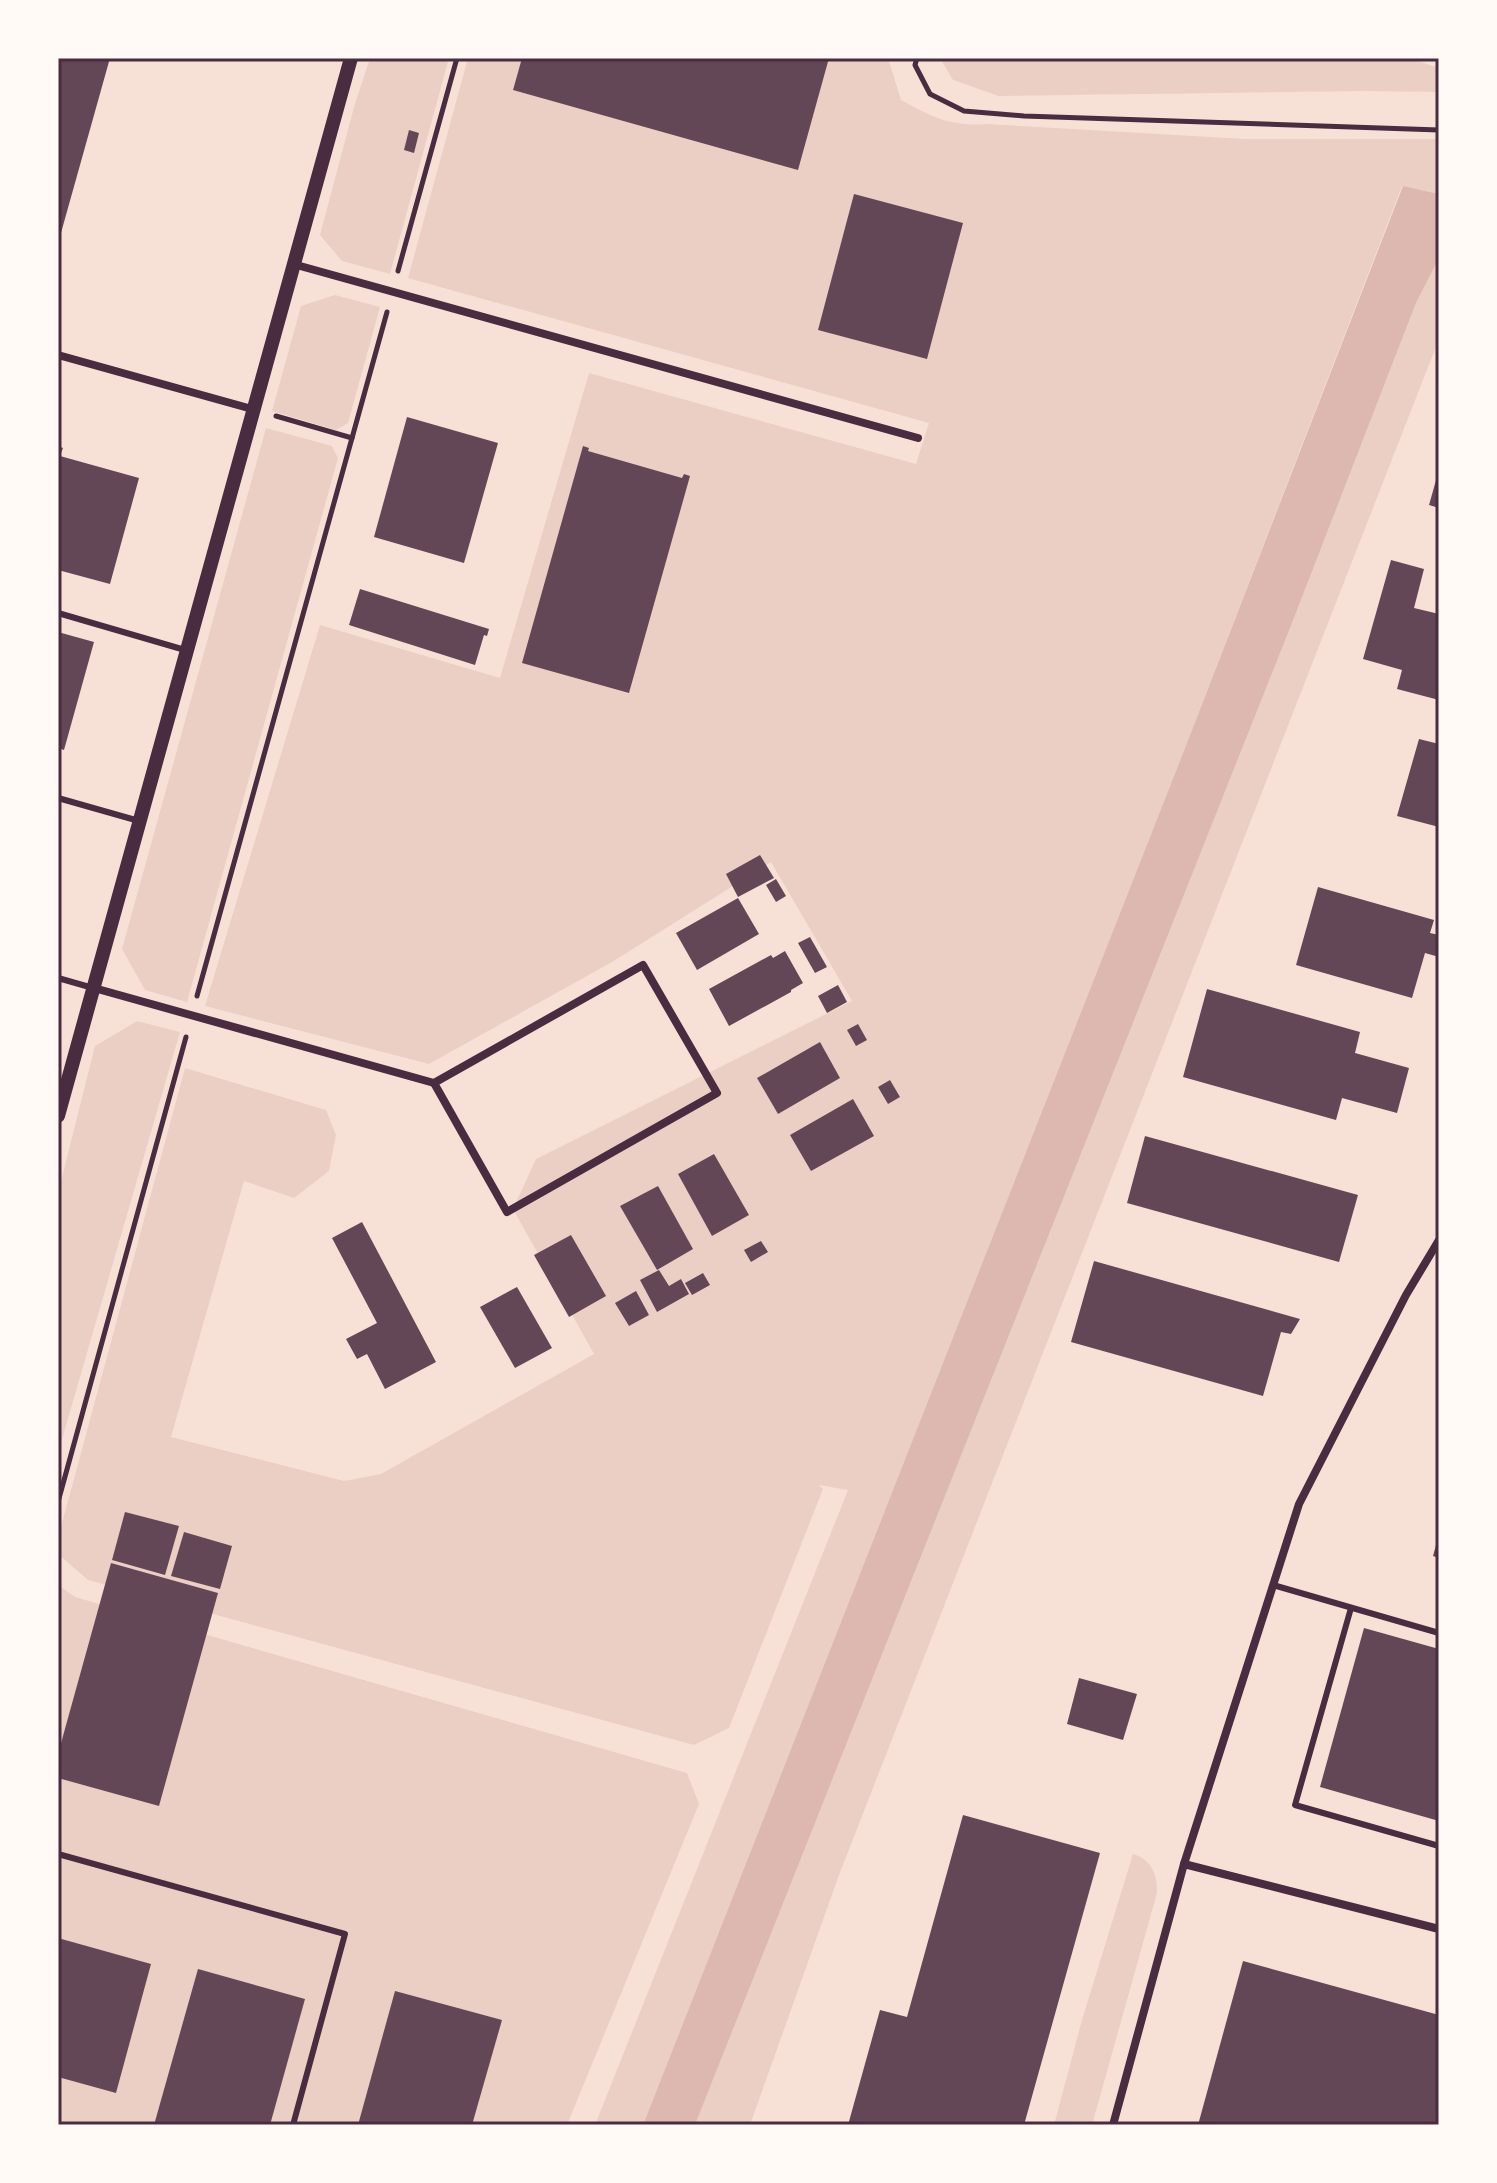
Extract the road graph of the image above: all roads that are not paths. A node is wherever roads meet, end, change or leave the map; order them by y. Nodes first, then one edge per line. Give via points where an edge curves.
1 (351, 58) edge
2 (293, 264) junction
3 (58, 355) edge
4 (252, 409) junction
5 (918, 438) dead end
6 (58, 613) edge
7 (186, 650) junction
8 (58, 798) edge
9 (140, 821) junction
10 (58, 978) edge
11 (94, 988) junction
12 (434, 1083) junction
13 (58, 1116) edge
14 (1439, 1240) edge
15 (1273, 1585) junction
16 (1351, 1608) junction
17 (1439, 1633) edge
18 (1439, 1846) edge
19 (58, 1854) edge
20 (1184, 1864) junction
21 (1439, 1929) edge
22 (293, 2125) edge
23 (1113, 2125) edge

1 - 2 street
2 - 4 street
2 - 5 street
3 - 4 street
4 - 7 street
6 - 7 lane
7 - 9 street
8 - 9 lane
9 - 11 street
10 - 11 lane
11 - 12 street
11 - 13 street
12 - 12 street via 643,965 717,1093 507,1212
14 - 15 street via 1299,1504
15 - 16 lane
15 - 20 street
16 - 17 lane
16 - 18 lane via 1295,1805
19 - 22 lane via 345,1934
20 - 21 street
20 - 23 street

